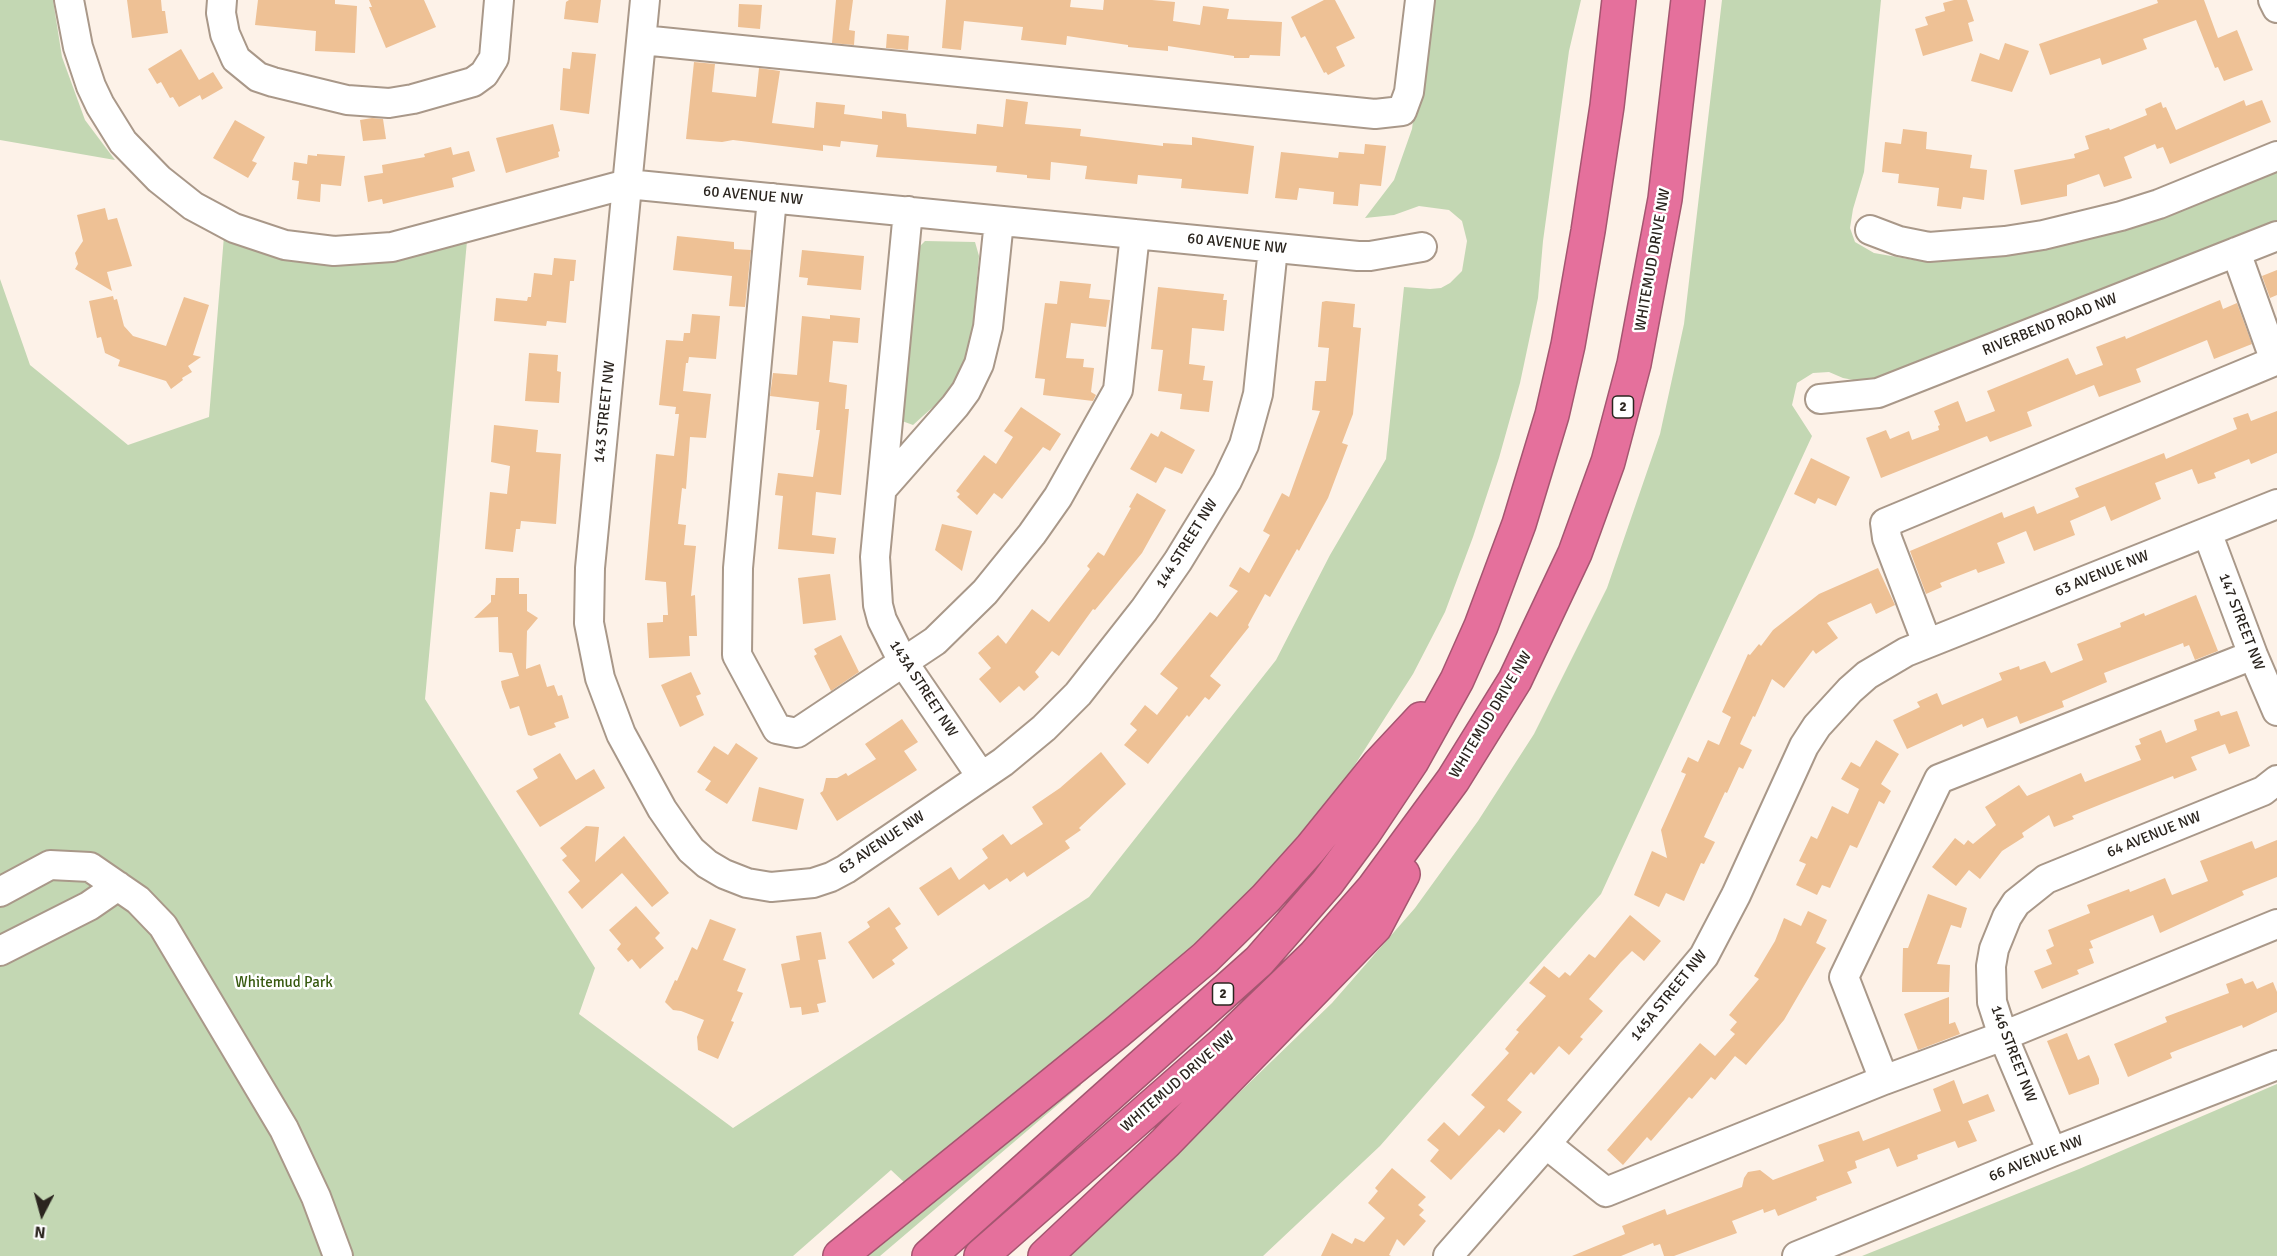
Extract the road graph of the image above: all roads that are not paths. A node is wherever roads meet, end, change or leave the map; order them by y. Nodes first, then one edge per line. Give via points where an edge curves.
1 (69, 0) edge
2 (222, 0) edge
3 (499, 0) edge
4 (645, 0) edge
5 (1420, 0) edge
6 (1619, 0) edge
7 (1688, 0) edge
8 (2273, 0) edge
9 (2277, 8) edge
10 (642, 40) junction
11 (2277, 156) edge
12 (627, 184) junction
13 (772, 198) junction
14 (908, 211) junction
15 (999, 220) junction
16 (1870, 230) dead end
17 (1136, 234) junction
18 (2277, 236) edge
19 (1422, 247) dead end
20 (1273, 248) junction
21 (2236, 252) junction
22 (1820, 399) dead end
23 (882, 489) junction
24 (2277, 504) edge
25 (2207, 532) junction
26 (1927, 643) junction
27 (2253, 655) junction
28 (903, 662) junction
29 (1457, 680) junction
30 (2277, 711) edge
31 (981, 776) junction
32 (1453, 780) junction
33 (2277, 780) edge
34 (662, 809) joint
35 (118, 886) junction
36 (2030, 890) joint
37 (0, 892) edge
38 (2277, 924) edge
39 (0, 951) edge
40 (2003, 1036) junction
41 (2277, 1065) edge
42 (1884, 1080) junction
43 (1546, 1144) junction
44 (2052, 1152) junction
45 (338, 1256) edge
46 (840, 1256) edge
47 (928, 1256) edge
48 (981, 1256) edge
49 (1045, 1256) edge
50 (1448, 1256) edge
51 (1797, 1256) edge

1 - 12 street, 60 AVENUE NW via 91,86 123,142 159,179 193,206 257,237 309,249 392,247
2 - 3 street via 225,34 236,59 258,77 347,100 388,103 473,82 484,74 494,58
4 - 10 street, 143 STREET NW
5 - 10 street via 1409,92 1402,111 1376,114
6 - 29 highway, 2 via 1588,231 1552,415 1502,572
7 - 32 highway, WHITEMUD DRIVE NW / 2 via 1665,199 1634,364 1608,462 1575,553 1524,662
8 - 9 street
10 - 12 street, 143 STREET NW
11 - 16 street via 2159,204 2043,235 1929,247
12 - 13 street, 60 AVENUE NW
12 - 34 street, 143 STREET NW via 588,605 593,648 609,706
13 - 14 street, 60 AVENUE NW
13 - 28 street via 738,568 737,654 777,729 797,733
14 - 15 street, 60 AVENUE NW
14 - 23 street, 143A STREET NW
15 - 17 street, 60 AVENUE NW
15 - 23 street via 988,327 973,378 955,406
17 - 20 street, 60 AVENUE NW
17 - 28 street via 1115,398 1059,497 1032,534 962,617
18 - 21 street, RIVERBEND ROAD NW
19 - 20 street, 60 AVENUE NW via 1370,256
20 - 31 street, 144 STREET NW via 1256,403 1244,445 1227,481 1144,610 1078,694 1030,741
21 - 22 street, RIVERBEND ROAD NW via 1878,393
21 - 26 street via 2275,362 1885,523 1887,538
23 - 28 street, 143A STREET NW via 876,590 882,620
24 - 25 street, 63 AVENUE NW
25 - 26 street, 63 AVENUE NW
25 - 27 street, 147 STREET NW
26 - 43 street, 145A STREET NW via 1867,675 1817,726 1793,768 1704,956
27 - 30 street, 147 STREET NW
27 - 42 street via 1939,779 1844,977
28 - 31 street, 143A STREET NW
29 - 46 highway via 1378,765 1274,889 1205,958
29 - 47 highway, 2 via 1412,761 1364,833 1327,883 1259,961
31 - 34 street, 63 AVENUE NW via 846,868 813,884 792,887 747,882 707,864 691,850
32 - 48 highway, WHITEMUD DRIVE NW / 2 via 1373,889 1315,955 1224,1043
32 - 49 highway via 1375,927 1165,1143
33 - 36 street, 64 AVENUE NW via 2264,791 2046,879
35 - 37 street via 90,867 50,865
35 - 39 street via 88,906
35 - 45 street via 163,926 284,1129
36 - 40 street, 146 STREET NW via 2007,917 1992,957 1992,1002
38 - 40 street
40 - 42 street
40 - 44 street, 146 STREET NW
41 - 44 street, 66 AVENUE NW
42 - 43 street via 1605,1192
43 - 50 street, 145A STREET NW
44 - 51 street, 66 AVENUE NW

